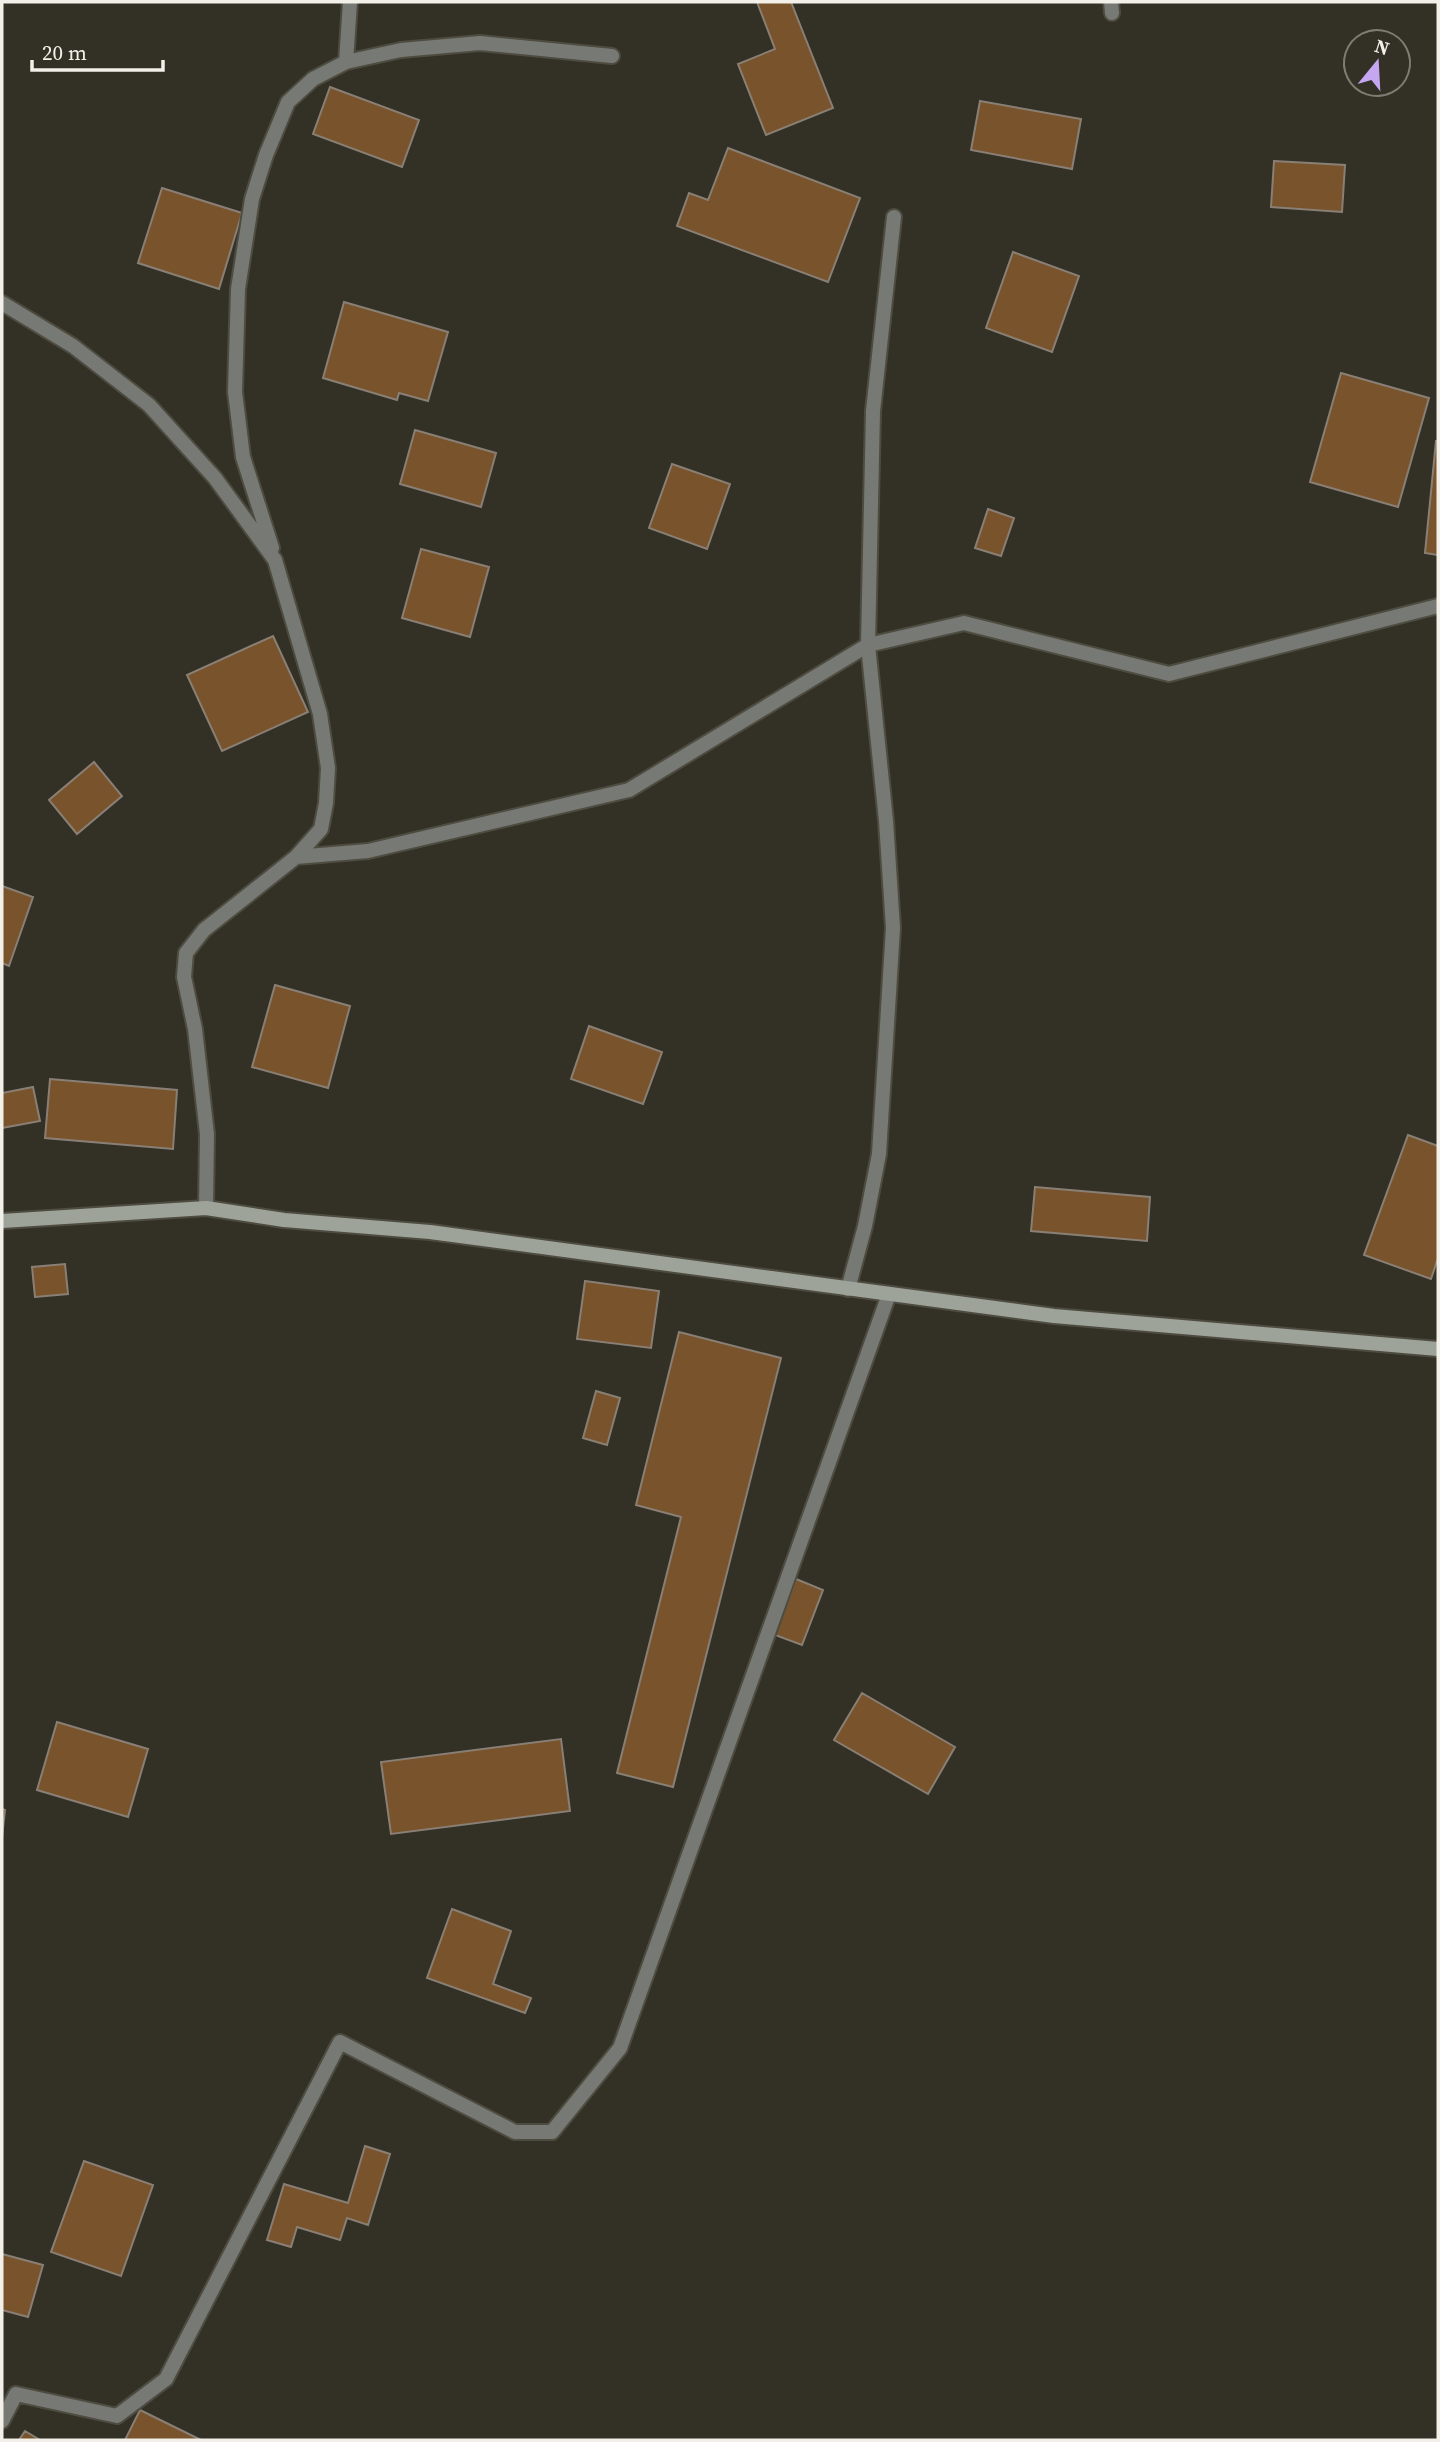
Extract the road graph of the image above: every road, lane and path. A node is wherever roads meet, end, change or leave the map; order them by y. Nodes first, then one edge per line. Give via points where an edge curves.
1 (349, 2) edge
2 (612, 56) dead end
3 (346, 62) junction
4 (894, 217) dead end
5 (2, 303) edge
6 (275, 560) junction
7 (1438, 606) edge
8 (867, 645) junction
9 (296, 857) junction
10 (206, 1208) junction
11 (2, 1221) edge
12 (848, 1289) junction
13 (889, 1294) junction
14 (1438, 1349) edge
15 (2, 2421) edge

1 - 3 street
2 - 3 street via 480,43 401,50
3 - 6 street via 313,79 288,102 252,199 238,289 235,392 243,457
4 - 8 street via 873,411
5 - 6 street via 73,346 149,405 215,478
6 - 9 street via 320,714 328,768 321,829
7 - 8 street via 1169,674 964,623
8 - 9 street via 629,790 368,851
8 - 12 street via 893,928 879,1154
9 - 10 street via 204,930 186,953 184,977 195,1029 206,1134
10 - 11 main road
10 - 12 main road
12 - 13 main road
13 - 14 main road via 1054,1316
13 - 15 street via 620,2048 552,2132 515,2132 341,2042 166,2379 117,2416 16,2395

